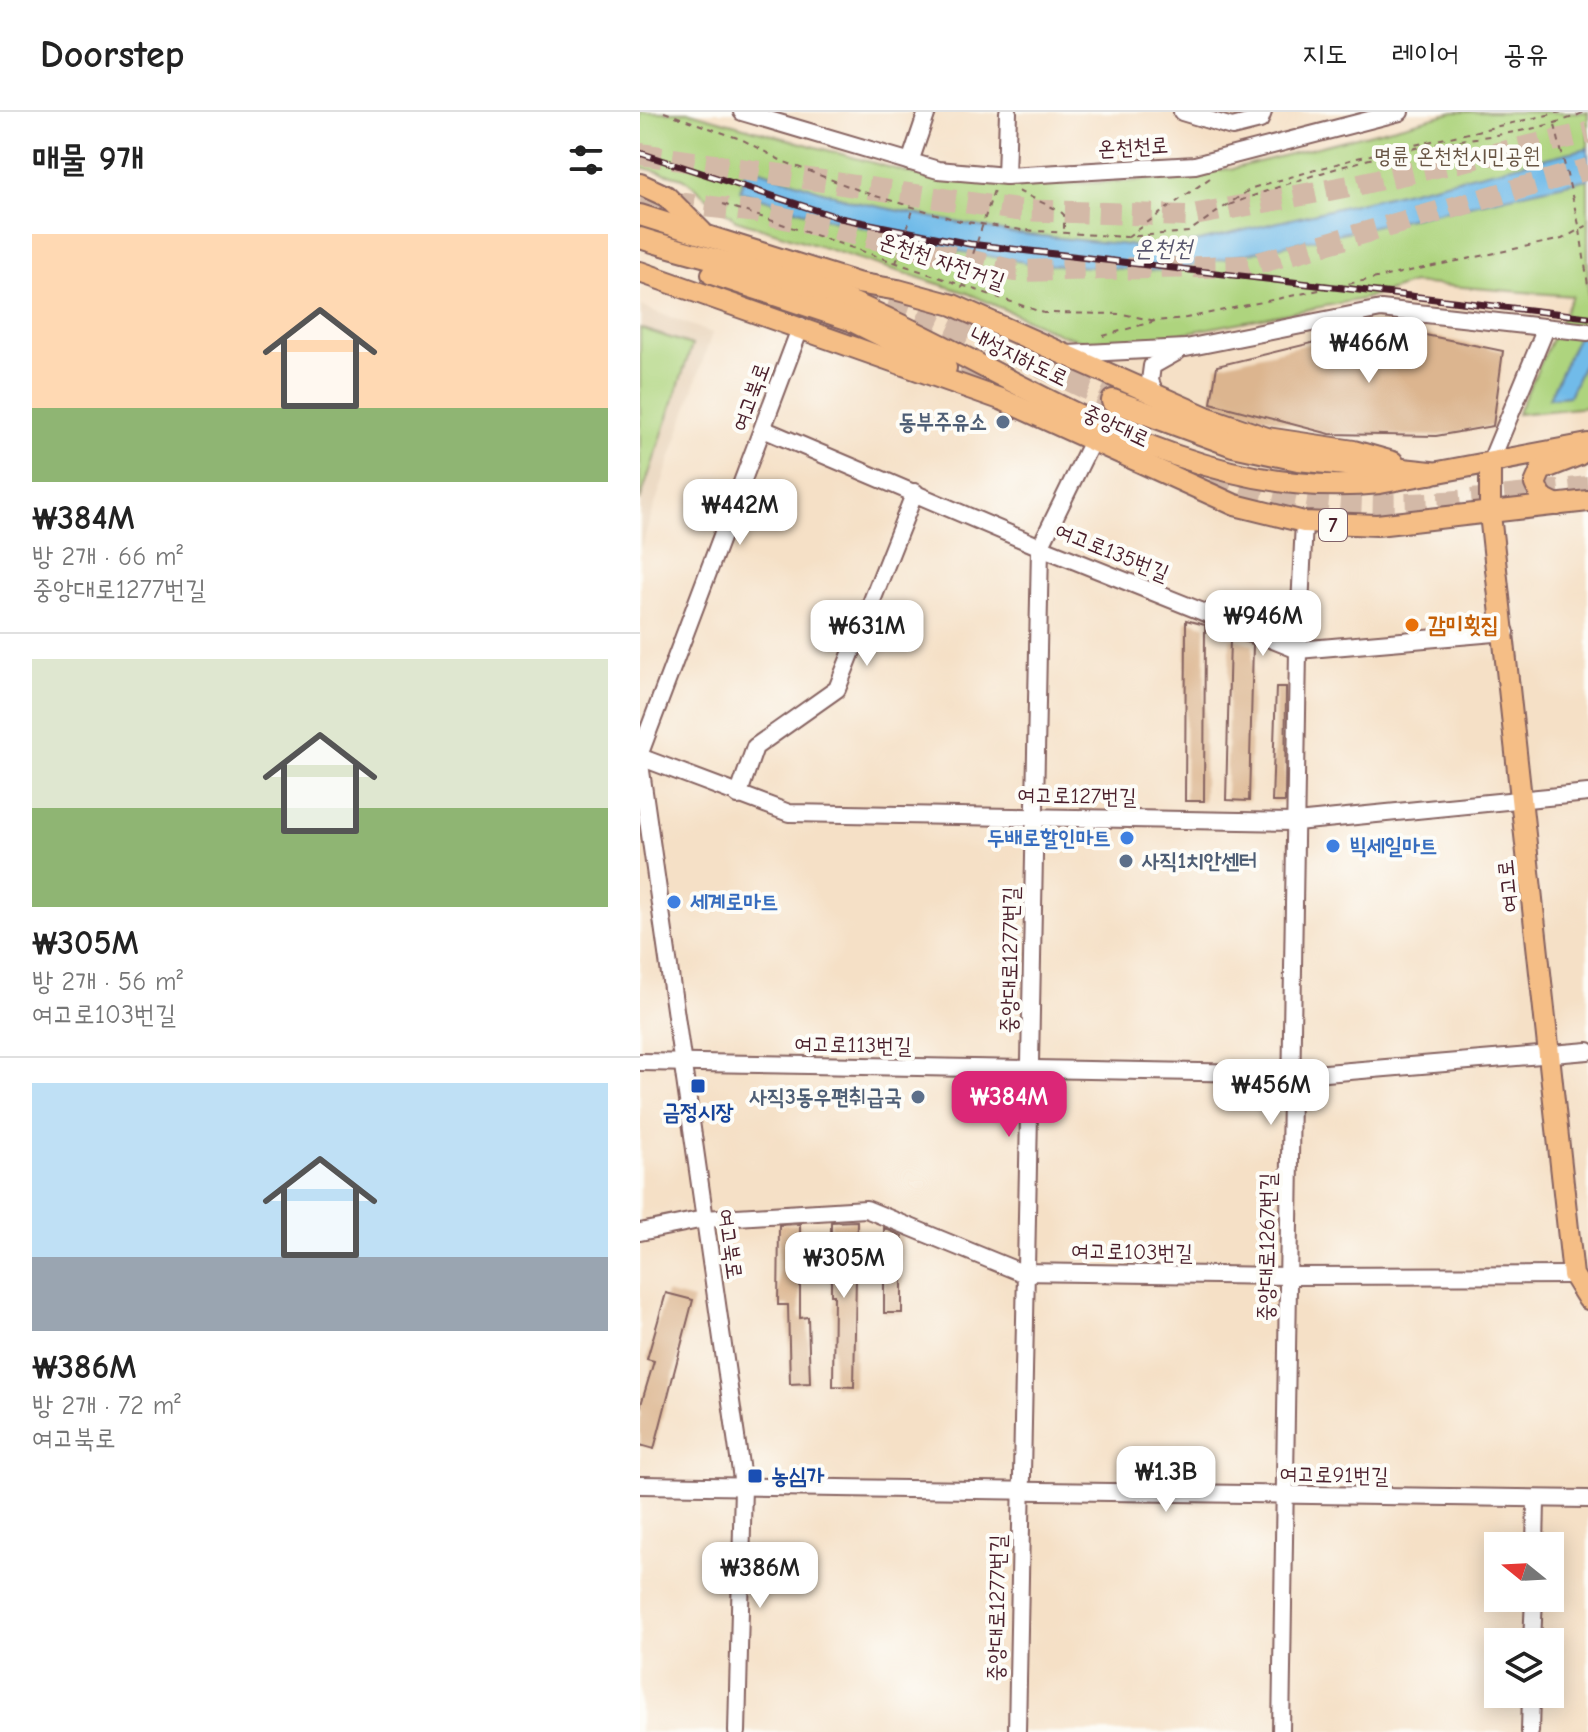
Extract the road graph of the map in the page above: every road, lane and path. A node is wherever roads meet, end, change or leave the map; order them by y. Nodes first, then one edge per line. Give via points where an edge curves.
1 (742, 112) edge
2 (927, 112) edge
3 (1182, 112) edge
4 (1263, 112) edge
5 (1400, 112) edge
6 (1585, 112) edge
7 (1010, 113) edge
8 (1553, 115) dead end
9 (1343, 119) edge
10 (1555, 125) junction
11 (1215, 161) junction
12 (910, 162) junction
13 (1000, 181) junction
14 (640, 184) edge
15 (723, 204) dead end
16 (1225, 206) dead end
17 (914, 207) dead end
18 (640, 215) edge
19 (1588, 225) edge
20 (1580, 229) junction
21 (1064, 233) dead end
22 (704, 235) junction
23 (1126, 237) dead end
24 (640, 238) edge
25 (640, 251) edge
26 (896, 263) junction
27 (640, 272) edge
28 (1588, 285) edge
29 (962, 288) dead end
30 (1155, 321) junction
31 (801, 326) junction
32 (1546, 328) junction
33 (1588, 332) edge
34 (1091, 340) dead end
35 (1186, 348) junction
36 (1062, 354) junction
37 (1156, 395) junction
38 (1003, 400) junction
39 (1113, 401) tunnel mouth
40 (763, 429) junction
41 (1092, 441) junction
42 (1588, 446) edge
43 (1490, 463) junction
44 (1431, 473) junction
45 (915, 492) junction
46 (1588, 501) edge
47 (1557, 505) junction
48 (1490, 514) junction
49 (1304, 522) junction
50 (1040, 547) junction
51 (1506, 632) junction
52 (1298, 650) junction
53 (640, 755) edge
54 (640, 764) edge
55 (1588, 793) edge
56 (738, 796) junction
57 (1523, 798) junction
58 (1035, 817) junction
59 (1296, 822) junction
60 (1588, 1051) edge
61 (1550, 1055) junction
62 (640, 1062) edge
63 (682, 1063) junction
64 (1030, 1071) junction
65 (1292, 1074) junction
66 (704, 1219) junction
67 (640, 1232) edge
68 (1026, 1272) junction
69 (1573, 1275) junction
70 (1288, 1276) junction
71 (1588, 1299) edge
72 (640, 1485) edge
73 (743, 1486) junction
74 (1022, 1491) junction
75 (1285, 1496) junction
76 (1588, 1499) edge
77 (1536, 1501) junction
78 (1535, 1532) edge
79 (1531, 1708) edge
80 (737, 1732) edge
81 (1017, 1732) edge
82 (1281, 1732) edge
83 (1530, 1732) edge

1 - 12 street, 온천천로
2 - 12 street
3 - 4 street via 1232,127 1260,120
5 - 9 street, 온천천로
6 - 10 path
7 - 13 street
8 - 10 path
9 - 11 street, 온천천로
10 - 16 path via 1433,145
10 - 20 path, bridge
11 - 13 street, 온천천로
11 - 23 path via 1206,183
12 - 13 street, 온천천로
13 - 21 path via 1064,215
13 - 29 path, bridge
14 - 22 main road via 666,196
15 - 26 path, 온천천 자전거길
17 - 26 path, bridge
18 - 22 main road, 중앙대로
19 - 20 path, 온천천 자전거길
20 - 28 path
20 - 30 path, 온천천 자전거길 via 1562,239
22 - 36 main road, 중앙대로 via 857,283 953,305
24 - 44 main road, 내성지하도로 / 7 via 849,301 1100,423 1214,467 1293,484 1347,486
25 - 38 main road, 내성지하도로 via 850,320
26 - 30 path, 온천천 자전거길 via 1044,313 1123,314
27 - 31 main road, 중앙대로
30 - 34 path, 온천천 자전거길
31 - 38 main road, 중앙대로
31 - 40 street, 여고북로
32 - 33 street
32 - 35 street via 1381,309
32 - 43 street
35 - 36 street
35 - 37 street via 1152,366 1150,381
36 - 37 main road, 중앙대로
37 - 44 main road, 중앙대로 via 1267,438 1354,451
38 - 41 main road, 중앙대로
39 - 44 highway via 1233,445 1298,459
40 - 45 street, 여고로135번길
40 - 53 street, 여고북로
41 - 49 main road, 중앙대로 / 7 via 1235,505
41 - 50 street, 중앙대로1277번길
42 - 43 main road, 중앙대로 / 7
42 - 47 main road via 1575,458 1541,470 1535,484 1541,497
43 - 44 main road, 중앙대로 / 7
43 - 48 main road, 여고로
45 - 50 street, 여고로135번길
45 - 56 street via 837,689 755,747
46 - 47 main road, 중앙대로 / 7
47 - 48 main road, 중앙대로 / 7
48 - 49 main road, 중앙대로 / 7 via 1377,525
48 - 51 main road, 여고로
49 - 52 street, 중앙대로1267번길
50 - 52 street, 여고로135번길
50 - 58 street, 중앙대로1277번길
51 - 52 street, 여고로135번길
51 - 57 main road, 여고로
52 - 59 street, 중앙대로1267번길
53 - 56 street, 여고로127번길
54 - 63 street, 여고북로
55 - 57 street, 여고로127번길
56 - 58 street, 여고로127번길 via 789,813
57 - 59 street, 여고로127번길
57 - 61 main road, 여고로
58 - 59 street, 여고로127번길
58 - 64 street, 중앙대로1277번길
59 - 65 street, 중앙대로1267번길
60 - 61 street, 여고로113번길
61 - 65 street, 여고로113번길
61 - 69 main road, 여고로
62 - 63 street, 여고로113번길
63 - 64 street, 여고로113번길
63 - 66 street, 여고북로
64 - 65 street, 여고로113번길
64 - 68 street, 중앙대로1277번길
65 - 70 street, 중앙대로1267번길
66 - 67 street, 여고로103번길
66 - 68 street, 여고로103번길 via 866,1209
66 - 73 street, 여고북로
68 - 70 street, 여고로103번길
68 - 74 street, 중앙대로1277번길
69 - 70 street, 여고로103번길
69 - 71 main road, 여고로
70 - 75 street, 중앙대로1267번길
72 - 73 street, 여고로91번길
73 - 74 street, 여고로91번길
73 - 80 street, 여고북로
74 - 75 street, 여고로91번길
74 - 81 street, 중앙대로1277번길
75 - 77 street, 여고로91번길
75 - 82 street, 중앙대로1267번길
76 - 77 street, 여고로91번길
77 - 78 street
79 - 83 street

